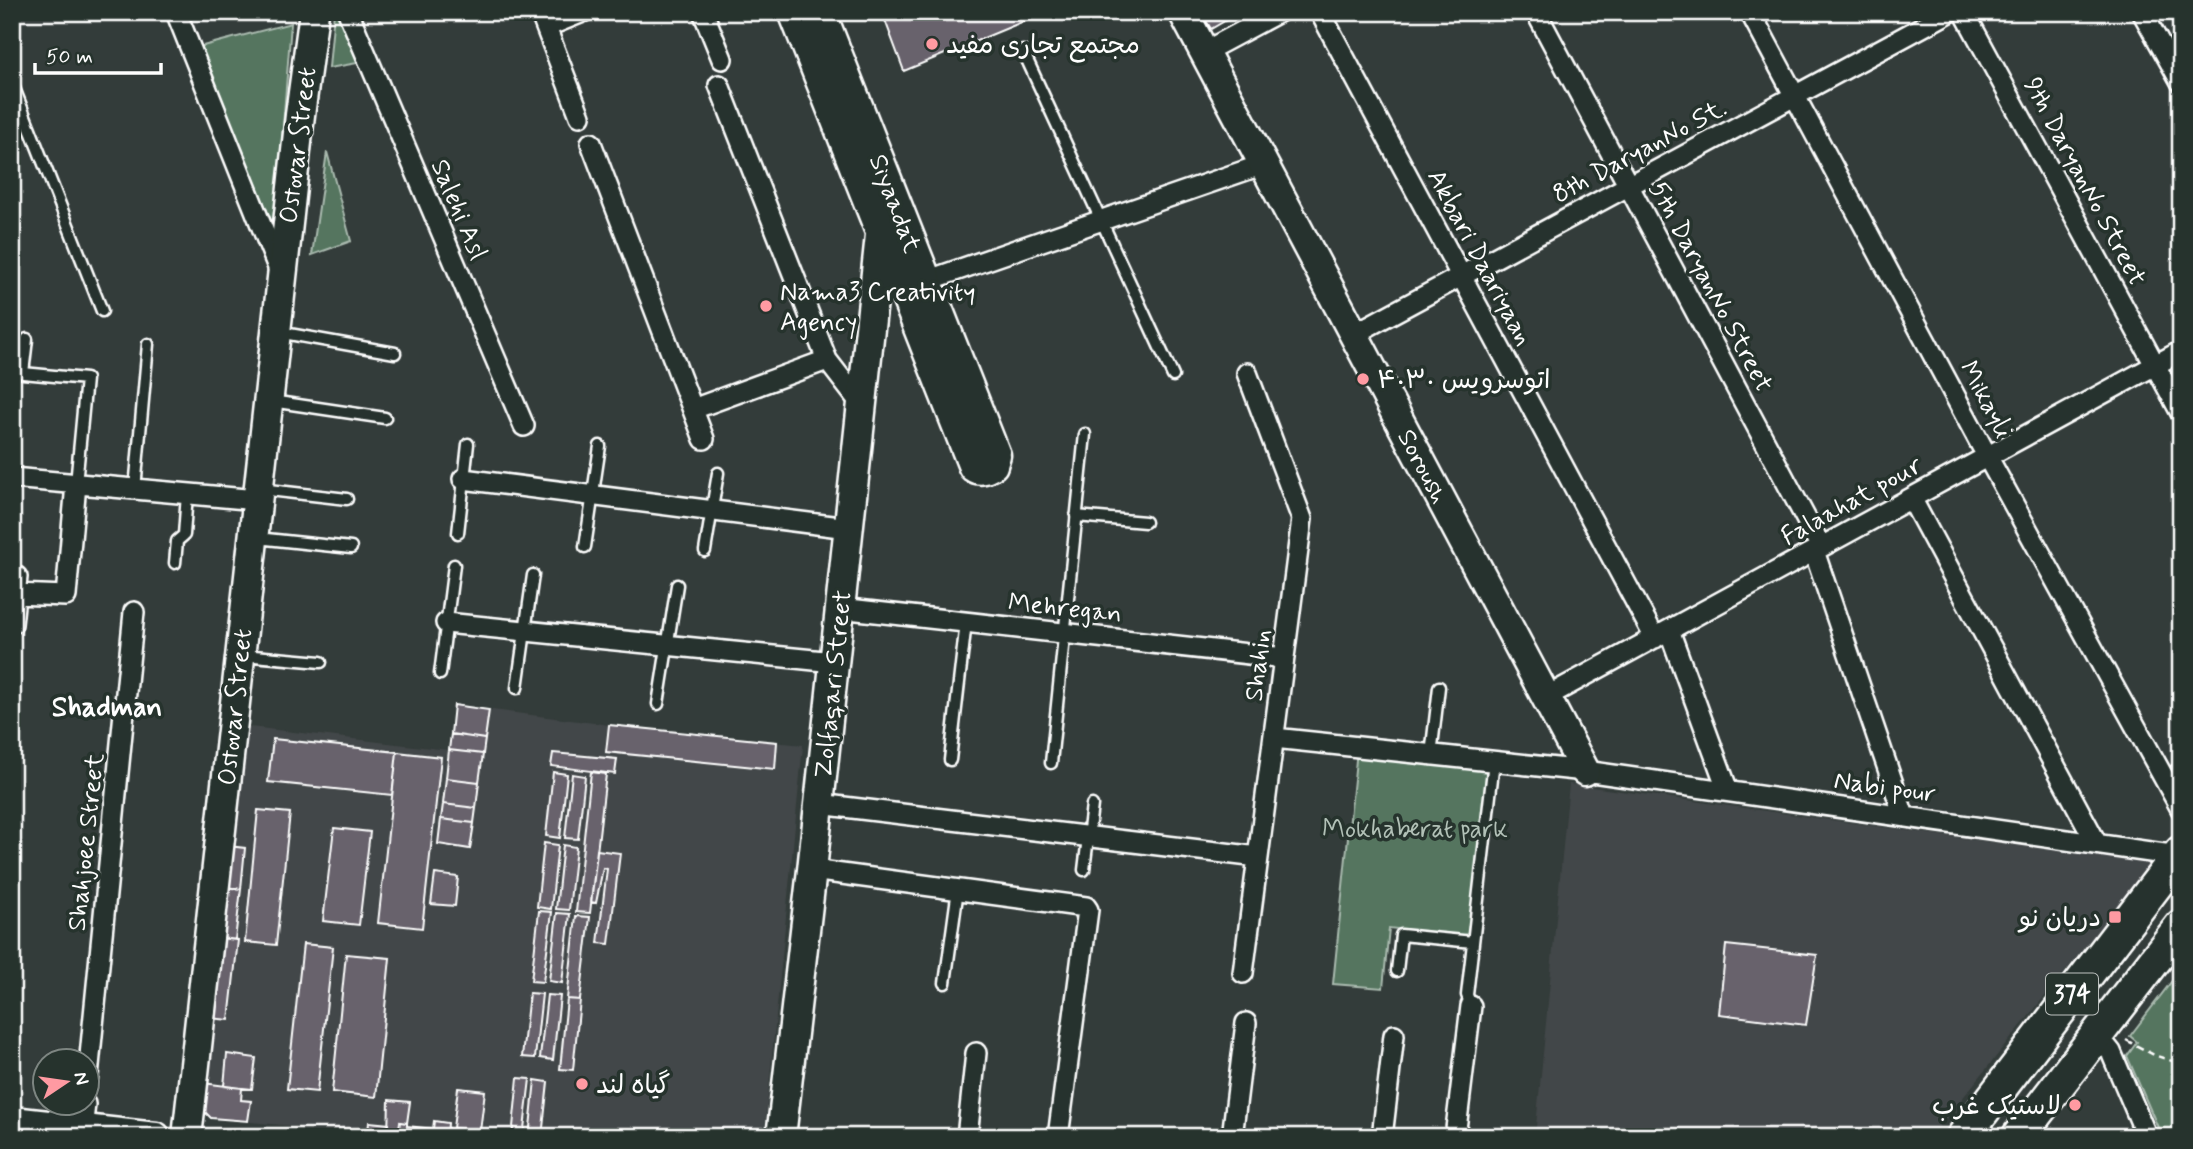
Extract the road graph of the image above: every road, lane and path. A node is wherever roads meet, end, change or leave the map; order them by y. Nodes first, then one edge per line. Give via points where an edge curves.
1 (176, 12) edge
2 (314, 12) edge
3 (348, 12) edge
4 (583, 12) edge
5 (703, 12) edge
6 (793, 12) edge
7 (821, 12) edge
8 (1182, 12) edge
9 (1279, 12) edge
10 (1320, 12) edge
11 (1536, 12) edge
12 (1750, 12) edge
13 (1950, 12) edge
14 (1964, 12) edge
15 (2142, 12) edge
16 (543, 20) edge
17 (1023, 51) dead end
18 (1203, 52) junction
19 (722, 59) dead end
20 (2181, 82) edge
21 (12, 83) edge
22 (719, 85) dead end
23 (1796, 95) junction
24 (580, 116) dead end
25 (591, 143) dead end
26 (1264, 164) junction
27 (1629, 186) junction
28 (1102, 220) junction
29 (880, 232) joint
30 (884, 266) junction
31 (1462, 276) junction
32 (282, 278) junction
33 (926, 281) junction
34 (102, 312) dead end
35 (276, 332) junction
36 (1354, 334) junction
37 (27, 339) dead end
38 (148, 344) dead end
39 (2181, 351) edge
40 (394, 353) dead end
41 (827, 360) junction
42 (2155, 365) junction
43 (1247, 373) dead end
44 (1173, 376) dead end
45 (268, 400) junction
46 (861, 404) junction
47 (692, 409) junction
48 (2181, 412) edge
49 (384, 418) dead end
50 (524, 426) dead end
51 (1085, 434) dead end
52 (704, 439) dead end
53 (468, 444) dead end
54 (600, 446) dead end
55 (1987, 456) junction
56 (718, 473) dead end
57 (12, 478) edge
58 (463, 479) junction
59 (76, 484) junction
60 (135, 489) junction
61 (187, 494) junction
62 (258, 494) junction
63 (593, 495) junction
64 (1911, 498) junction
65 (347, 499) dead end
66 (712, 510) junction
67 (1076, 516) junction
68 (1145, 522) dead end
69 (848, 528) junction
70 (457, 533) dead end
71 (253, 538) junction
72 (585, 547) dead end
73 (351, 548) dead end
74 (1817, 549) junction
75 (705, 551) dead end
76 (175, 563) dead end
77 (454, 565) dead end
78 (533, 575) dead end
79 (677, 585) dead end
80 (840, 608) junction
81 (134, 612) dead end
82 (446, 622) junction
83 (966, 622) junction
84 (12, 624) edge
85 (525, 631) junction
86 (1064, 633) junction
87 (1662, 634) junction
88 (668, 645) junction
89 (240, 655) junction
90 (1284, 658) junction
91 (321, 662) dead end
92 (834, 662) junction
93 (440, 674) dead end
94 (1439, 687) dead end
95 (517, 688) dead end
96 (1546, 696) junction
97 (658, 704) dead end
98 (1274, 738) junction
99 (1431, 755) junction
100 (950, 760) dead end
101 (1494, 761) junction
102 (1051, 763) dead end
103 (1585, 771) junction
104 (1728, 791) junction
105 (819, 804) junction
106 (1092, 805) dead end
107 (2181, 809) edge
108 (1903, 816) junction
109 (1088, 837) junction
110 (2096, 842) junction
111 (2179, 854) edge
112 (1258, 857) junction
113 (813, 870) junction
114 (1084, 870) dead end
115 (958, 889) junction
116 (2181, 926) edge
117 (1473, 942) junction
118 (1397, 971) dead end
119 (1243, 973) dead end
120 (945, 983) dead end
121 (1469, 1001) joint
122 (1246, 1023) dead end
123 (2103, 1025) junction
124 (1394, 1035) dead end
125 (91, 1048) edge
126 (976, 1053) dead end
127 (2076, 1059) junction
128 (2181, 1064) edge
129 (71, 1118) edge
130 (90, 1118) edge
131 (16, 1127) edge
132 (156, 1137) edge
133 (187, 1137) edge
134 (781, 1137) edge
135 (967, 1137) edge
136 (1058, 1137) edge
137 (1232, 1137) edge
138 (1382, 1137) edge
139 (1455, 1137) edge
140 (1963, 1137) edge
141 (2018, 1137) edge
142 (2147, 1137) edge

1 - 32 street, Ostovar Street
2 - 32 street, Ostovar Street
3 - 50 street, Salehi Asl
4 - 16 street
5 - 19 street
6 - 29 street, Siyaadat
7 - 33 street, Siyaadat
8 - 18 street, Soroush
9 - 18 street
10 - 31 street, Akbari Daariyaan
11 - 27 street, 5th DaryanNo Street
12 - 23 street, Mikayli
13 - 23 street, 8th DaryanNo St.
14 - 42 street, 9th DaryanNo Street
15 - 20 street
16 - 24 street
17 - 28 lane
18 - 26 street, Soroush
21 - 34 lane
22 - 41 street
23 - 27 street, 8th DaryanNo St.
23 - 55 street, Mikayli
25 - 47 street
26 - 28 street
26 - 36 street, Soroush
27 - 31 street, 8th DaryanNo St.
27 - 74 street, 5th DaryanNo Street
28 - 33 street
28 - 44 lane
29 - 30 street, Zolfaqari Street
30 - 33 street, Siyaadat via 973,467 987,469 996,455
30 - 46 street, Zolfaqari Street
31 - 36 street, 8th DaryanNo St.
31 - 87 street, Akbari Daariyaan
32 - 35 street, Ostovar Street
35 - 40 lane
35 - 45 street, Ostovar Street
36 - 96 street, Soroush
37 - 59 lane via 23,373 86,379
38 - 60 lane
39 - 42 street, Falaahat pour
41 - 46 street
41 - 47 street
42 - 48 street, 9th DaryanNo Street
42 - 55 street, Falaahat pour
43 - 90 street, Shahin via 1302,519
45 - 49 lane
45 - 62 street, Ostovar Street
46 - 69 street, Zolfaqari Street
47 - 52 street
51 - 67 lane
53 - 58 lane
54 - 63 lane
55 - 64 street, Falaahat pour
55 - 107 street, Mikayli
56 - 66 lane
57 - 59 street
58 - 63 street
58 - 70 lane
59 - 60 street
59 - 84 street via 66,596 16,585
60 - 61 street
61 - 62 street
61 - 76 lane via 184,535 177,541
62 - 65 lane
62 - 71 street, Ostovar Street
63 - 66 street
63 - 72 lane
64 - 74 street, Falaahat pour
64 - 110 street
66 - 69 street
66 - 75 lane
67 - 68 lane
67 - 86 lane
69 - 80 street, Zolfaqari Street
71 - 73 lane
71 - 89 street, Ostovar Street
74 - 87 street, Falaahat pour
74 - 108 street, 5th DaryanNo Street
77 - 82 lane
78 - 85 lane
79 - 88 lane
80 - 83 street, Mehregan
80 - 92 street, Zolfaqari Street
81 - 125 street, Shahjoee Street
82 - 85 street
82 - 93 lane
83 - 86 street, Mehregan
83 - 100 lane
85 - 88 street
85 - 95 lane
86 - 90 street, Mehregan
86 - 102 lane
87 - 96 street, Falaahat pour
87 - 104 street, Akbari Daariyaan
88 - 92 street
88 - 97 lane
89 - 91 lane
89 - 133 street, Ostovar Street
90 - 98 street, Shahin
92 - 105 street, Zolfaqari Street
94 - 99 lane
96 - 103 street, Soroush
98 - 99 street, Nabi pour
98 - 112 street, Shahin
99 - 101 street, Nabi pour
101 - 103 street, Nabi pour
101 - 117 lane
103 - 104 street, Nabi pour
104 - 108 street, Nabi pour
105 - 109 street
105 - 113 street, Zolfaqari Street
106 - 109 lane
108 - 110 street, Nabi pour
109 - 112 street
109 - 114 lane
110 - 111 street, Nabi pour
111 - 140 main road, 374
112 - 119 street, Shahin
113 - 115 street
113 - 134 street, Zolfaqari Street
115 - 120 lane
115 - 136 street via 1088,909
116 - 123 main road, 374
117 - 118 lane via 1401,935
117 - 121 lane
121 - 139 street
122 - 137 street
123 - 127 main road, 374
123 - 128 path via 2133,1045
124 - 138 street
126 - 135 street
127 - 141 main road, 374
127 - 142 street via 2091,1049 2107,1047
129 - 131 street
130 - 132 street

